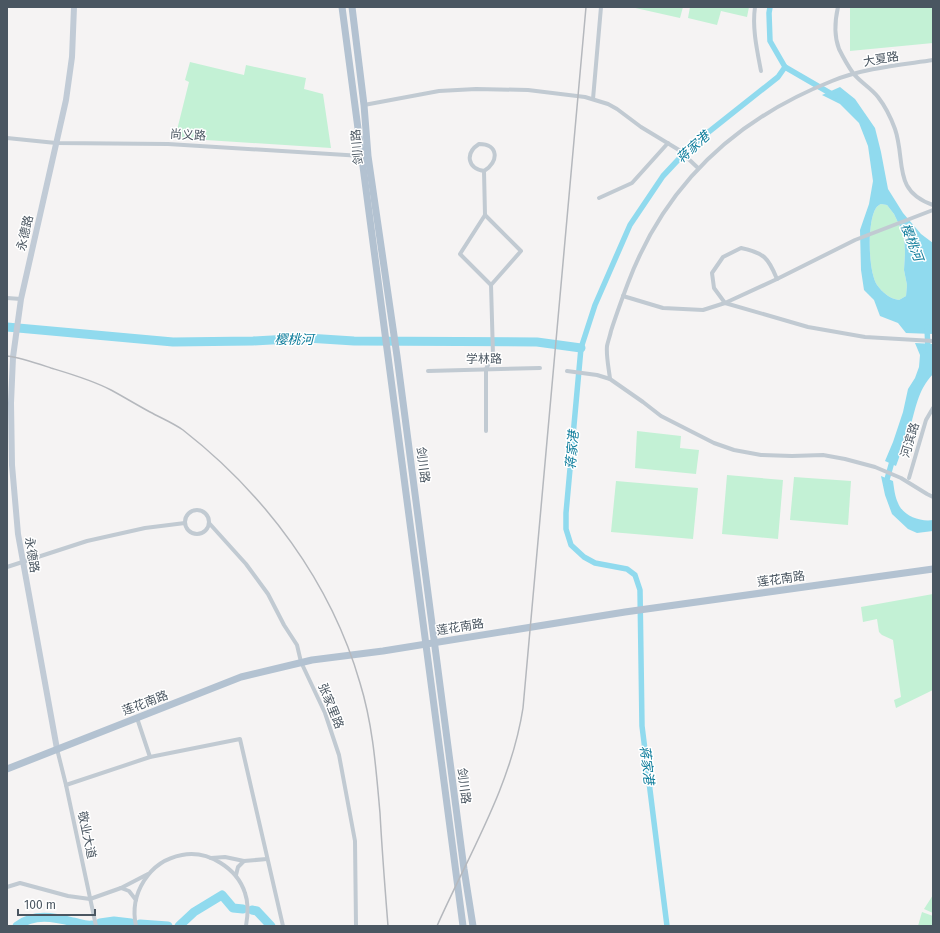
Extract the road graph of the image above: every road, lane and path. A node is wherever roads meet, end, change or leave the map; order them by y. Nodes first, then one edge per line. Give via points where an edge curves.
1 (74, 7) edge
2 (342, 7) edge
3 (352, 7) edge
4 (601, 7) edge
5 (755, 7) edge
6 (838, 7) edge
7 (933, 60) edge
8 (761, 71) dead end
9 (854, 74) junction
10 (593, 99) junction
11 (364, 104) junction
12 (7, 138) edge
13 (56, 143) junction
14 (668, 143) junction
15 (365, 156) junction
16 (698, 168) junction
17 (484, 171) junction
18 (599, 198) dead end
19 (933, 205) edge
20 (933, 210) edge
21 (485, 215) junction
22 (777, 279) junction
23 (491, 285) junction
24 (623, 296) junction
25 (7, 298) edge
26 (21, 299) junction
27 (725, 303) junction
28 (933, 341) edge
29 (540, 368) dead end
30 (486, 369) junction
31 (428, 371) dead end
32 (567, 371) dead end
33 (610, 379) junction
34 (9, 403) edge
35 (933, 408) edge
36 (486, 431) dead end
37 (909, 478) dead end
38 (933, 497) edge
39 (185, 523) junction
40 (209, 523) junction
41 (22, 562) junction
42 (7, 567) edge
43 (933, 569) edge
44 (434, 642) junction
45 (426, 644) junction
46 (301, 662) junction
47 (137, 718) junction
48 (57, 749) junction
49 (150, 757) junction
50 (7, 769) edge
51 (66, 785) junction
52 (209, 858) junction
53 (267, 859) junction
54 (244, 861) junction
55 (148, 874) junction
56 (236, 876) junction
57 (7, 887) edge
58 (121, 888) junction
59 (90, 899) junction
60 (136, 900) junction
61 (96, 926) edge
62 (136, 926) edge
63 (246, 926) edge
64 (283, 926) edge
65 (356, 926) edge
66 (463, 926) edge
67 (473, 926) edge

1 - 13 street, 永德路 via 72,57
2 - 15 main road, 剑川路
3 - 11 main road, 剑川路
4 - 10 street
5 - 8 street via 753,19
6 - 9 street via 836,37 839,48
7 - 9 street, 大夏路
9 - 16 street, 大夏路 via 806,92 751,124
9 - 19 street via 878,97 887,111 895,129 900,166 908,188 914,195
10 - 11 street via 528,90 476,89 439,91
10 - 14 street via 617,109
11 - 15 main road, 剑川路
12 - 13 street, 尚义路
13 - 15 street, 尚义路 via 168,144
13 - 26 street, 永德路
14 - 16 street
14 - 18 street via 632,183
15 - 44 main road, 剑川路 via 394,331
15 - 45 main road, 剑川路 via 384,329
16 - 24 street, 大夏路 via 674,196 650,232
17 - 17 street via 493,162 494,151 488,145 479,144 471,151 469,157 474,167
17 - 21 street
20 - 22 street via 855,240
21 - 23 street via 460,254
21 - 23 street via 521,252
22 - 27 street
22 - 27 street via 770,262 757,251 741,248 723,257 712,273 714,288
23 - 30 street via 493,355
24 - 27 street via 663,308 703,310
24 - 33 street, 大夏路 via 607,346
25 - 26 street
26 - 34 street, 永德路
27 - 28 street via 808,327 865,337
29 - 30 street, 学林路
30 - 31 street, 学林路
30 - 36 street
32 - 33 street
33 - 38 street via 661,416 714,443 761,455 822,455 845,459 875,467 901,478
34 - 41 street, 永德路 via 12,466
35 - 37 street, 河滨路 via 926,420
39 - 40 street via 188,530 199,534
39 - 40 street via 187,515 193,510 205,512
39 - 41 street via 145,528 87,541
40 - 46 street, 张家里路 via 246,564 268,594 297,645
41 - 42 street
41 - 48 street, 永德路
43 - 44 main road, 莲花南路 via 625,612
44 - 45 main road, 莲花南路
44 - 67 main road, 剑川路
45 - 46 main road, 莲花南路
45 - 66 main road, 剑川路
46 - 47 main road, 莲花南路 via 241,677
46 - 65 street, 张家里路 via 325,713 339,755 356,841
47 - 48 main road, 莲花南路
47 - 49 street
48 - 50 main road, 莲花南路
48 - 51 street, 敬业大道
49 - 51 street
49 - 53 street via 240,739
51 - 59 street, 敬业大道
52 - 54 street via 225,857
52 - 55 street via 202,855 182,855 164,862
52 - 56 street via 221,862
53 - 54 street
53 - 64 street
54 - 56 street via 238,867
55 - 58 street
55 - 60 street
56 - 63 street via 245,893 248,912
57 - 59 street via 20,882 68,896
58 - 59 street
58 - 60 street via 129,891
59 - 61 street, 敬业大道
60 - 62 street

